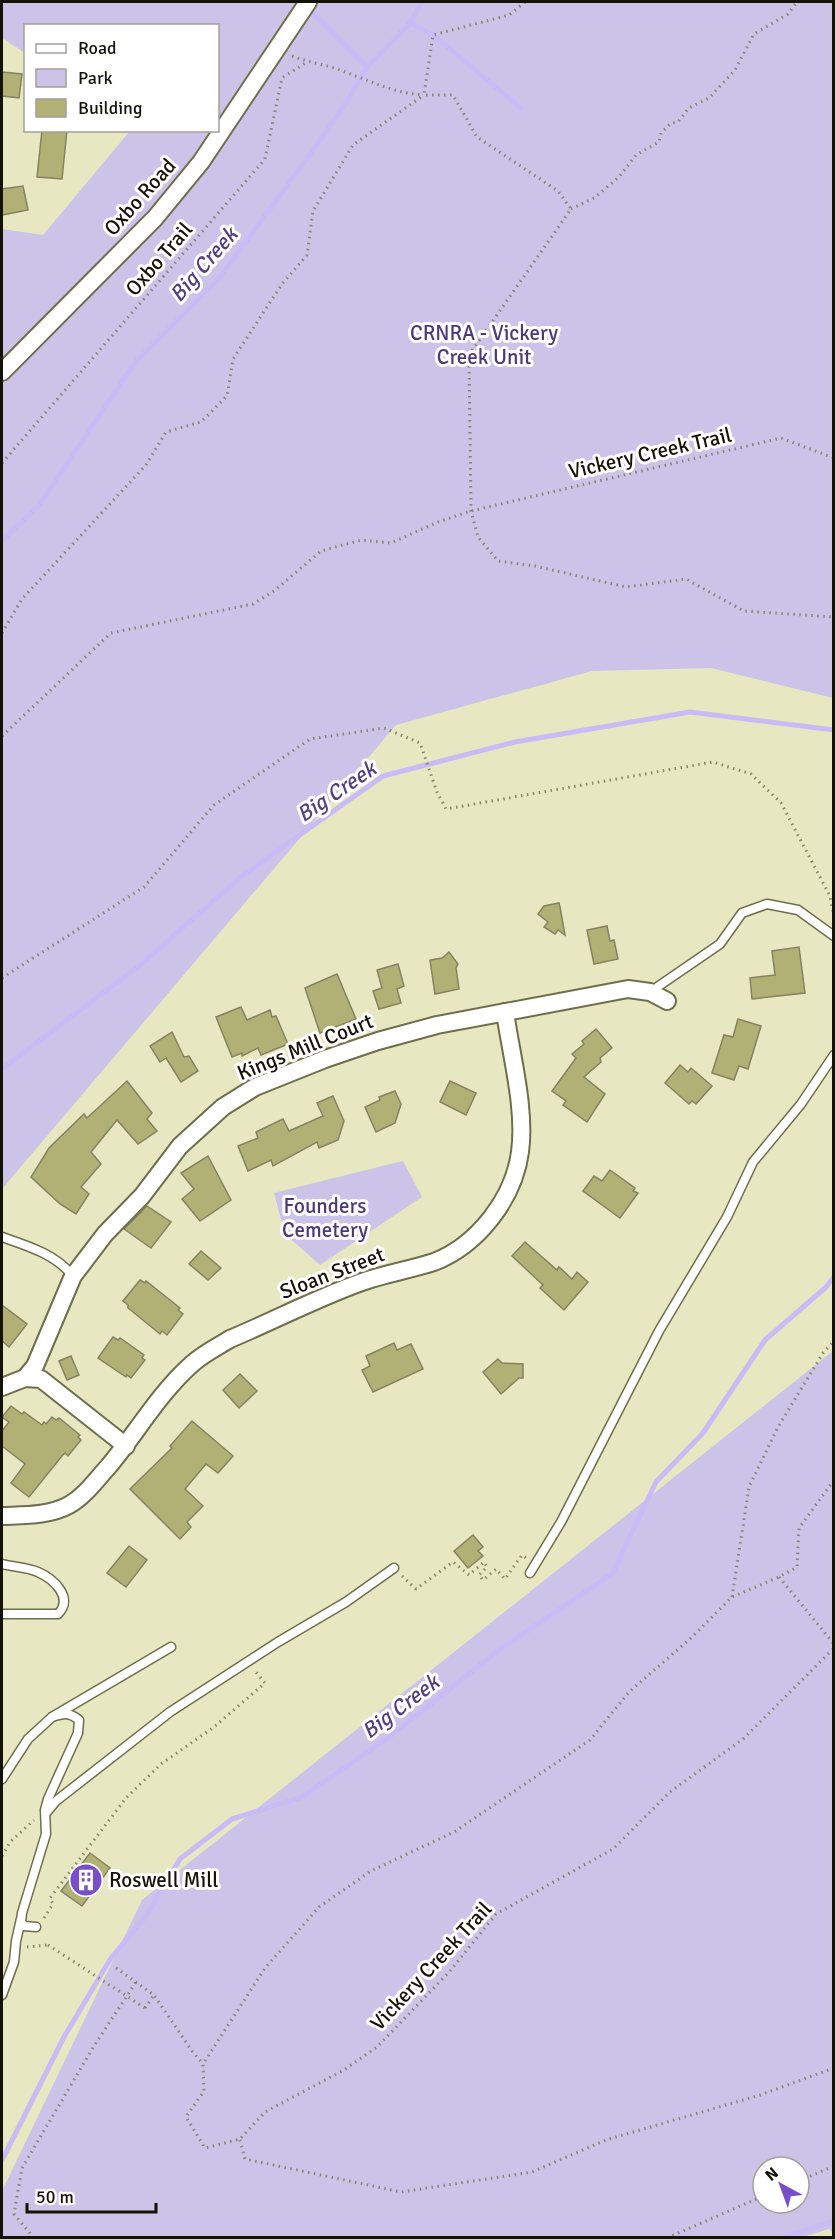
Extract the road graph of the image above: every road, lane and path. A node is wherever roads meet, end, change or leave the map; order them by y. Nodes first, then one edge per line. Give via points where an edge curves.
1 (308, 2) edge
2 (525, 2) edge
3 (797, 2) edge
4 (276, 51) junction
5 (307, 62) junction
6 (424, 95) junction
7 (571, 209) junction
8 (2, 372) edge
9 (834, 458) edge
10 (2, 463) edge
11 (471, 511) junction
12 (834, 617) edge
13 (2, 633) edge
14 (2, 736) edge
15 (834, 917) edge
16 (834, 936) edge
17 (2, 978) edge
18 (650, 992) junction
19 (667, 1001) dead end
20 (505, 1012) junction
21 (834, 1055) edge
22 (2, 1237) edge
23 (73, 1276) junction
24 (834, 1341) edge
25 (26, 1378) junction
26 (2, 1387) edge
27 (126, 1446) junction
28 (834, 1480) edge
29 (2, 1516) edge
30 (2, 1563) edge
31 (536, 1564) junction
32 (394, 1568) joint
33 (530, 1573) dead end
34 (779, 1577) junction
35 (732, 1597) junction
36 (2, 1614) edge
37 (834, 1644) edge
38 (171, 1647) dead end
39 (834, 1648) edge
40 (248, 1663) junction
41 (52, 1717) junction
42 (2, 1779) edge
43 (46, 1813) junction
44 (2, 1857) edge
45 (22, 1913) junction
46 (36, 1927) joint
47 (25, 1947) dead end
48 (116, 1968) dead end
49 (136, 1982) junction
50 (2, 1995) edge
51 (154, 1995) junction
52 (203, 2064) junction
53 (834, 2068) edge
54 (240, 2139) junction
55 (834, 2166) edge
56 (811, 2176) edge
57 (751, 2201) edge
58 (34, 2238) edge
59 (667, 2238) edge

1 - 4 street, Oxbo Road
2 - 6 path via 509,15 433,35
3 - 7 path via 788,14 754,34 735,70 709,98 689,108 678,122 671,123 659,142 636,155 619,177 594,198
4 - 5 path
4 - 8 street, Oxbo Road via 201,162 155,218
5 - 6 path via 404,94
5 - 10 path, Oxbo Trail via 282,78 265,159
6 - 7 path via 453,95 477,137 558,191
6 - 13 path via 353,145 313,211 307,255 282,284 233,359 227,396 201,423 166,432 146,465 22,599
7 - 11 path via 469,355
9 - 11 path, Vickery Creek Trail via 781,438
11 - 12 path via 478,537 498,561 626,587 686,579 744,611
11 - 14 path, Vickery Creek Trail via 391,543 361,540 321,551 253,604 111,633
15 - 17 path via 830,896 781,803 751,774 713,762 446,809 420,742 384,728 310,739 214,805 144,887
16 - 18 lane via 798,910 767,904 742,913 720,944
18 - 19 street, Kings Mill Court
18 - 20 street, Kings Mill Court via 628,989
20 - 23 street, Kings Mill Court via 378,1041 255,1087 223,1107 180,1146
20 - 27 street, Sloan Street via 522,1123 520,1154 512,1183 493,1216 467,1242 435,1261 360,1282 211,1350 175,1380
21 - 31 lane via 801,1104 753,1162 727,1217 659,1331
22 - 23 lane via 63,1263
23 - 25 street, Kings Mill Court via 40,1357
24 - 35 path via 778,1427 749,1487
25 - 26 street
25 - 27 street via 41,1379
27 - 29 street, Sloan Street via 88,1489 67,1506 48,1512
28 - 34 path via 799,1528 797,1567
30 - 36 lane via 38,1571 54,1581 64,1597 63,1609 58,1614
31 - 32 path via 522,1556 505,1578 495,1569 483,1580 479,1575 488,1567 484,1562 469,1575 453,1562 416,1589
31 - 33 lane
32 - 40 lane
34 - 35 path
34 - 37 path
35 - 52 path via 629,1692 590,1740 454,1832 371,1871 319,1907 265,1968
38 - 41 lane
39 - 54 path, Vickery Creek Trail via 743,1739 670,1792 613,1848 496,1914 450,1971 377,2047 344,2070 265,2112
40 - 43 lane via 170,1712
40 - 46 path via 265,1683 214,1727 161,1764 126,1798 50,1898 53,1904
41 - 42 lane via 28,1739
41 - 43 lane via 66,1713 79,1720 78,1733 48,1799
43 - 44 path via 10,1842
43 - 45 lane via 46,1834
45 - 46 lane via 24,1926
45 - 50 lane via 14,1962
47 - 51 path, bridge via 48,1945 145,2008
48 - 49 path
49 - 51 path
49 - 58 path via 22,2168 14,2214
51 - 52 path
52 - 54 path via 204,2091 186,2117 206,2148
53 - 54 path via 760,2095 606,2140 532,2172 401,2192 245,2158
55 - 56 path
57 - 59 path

